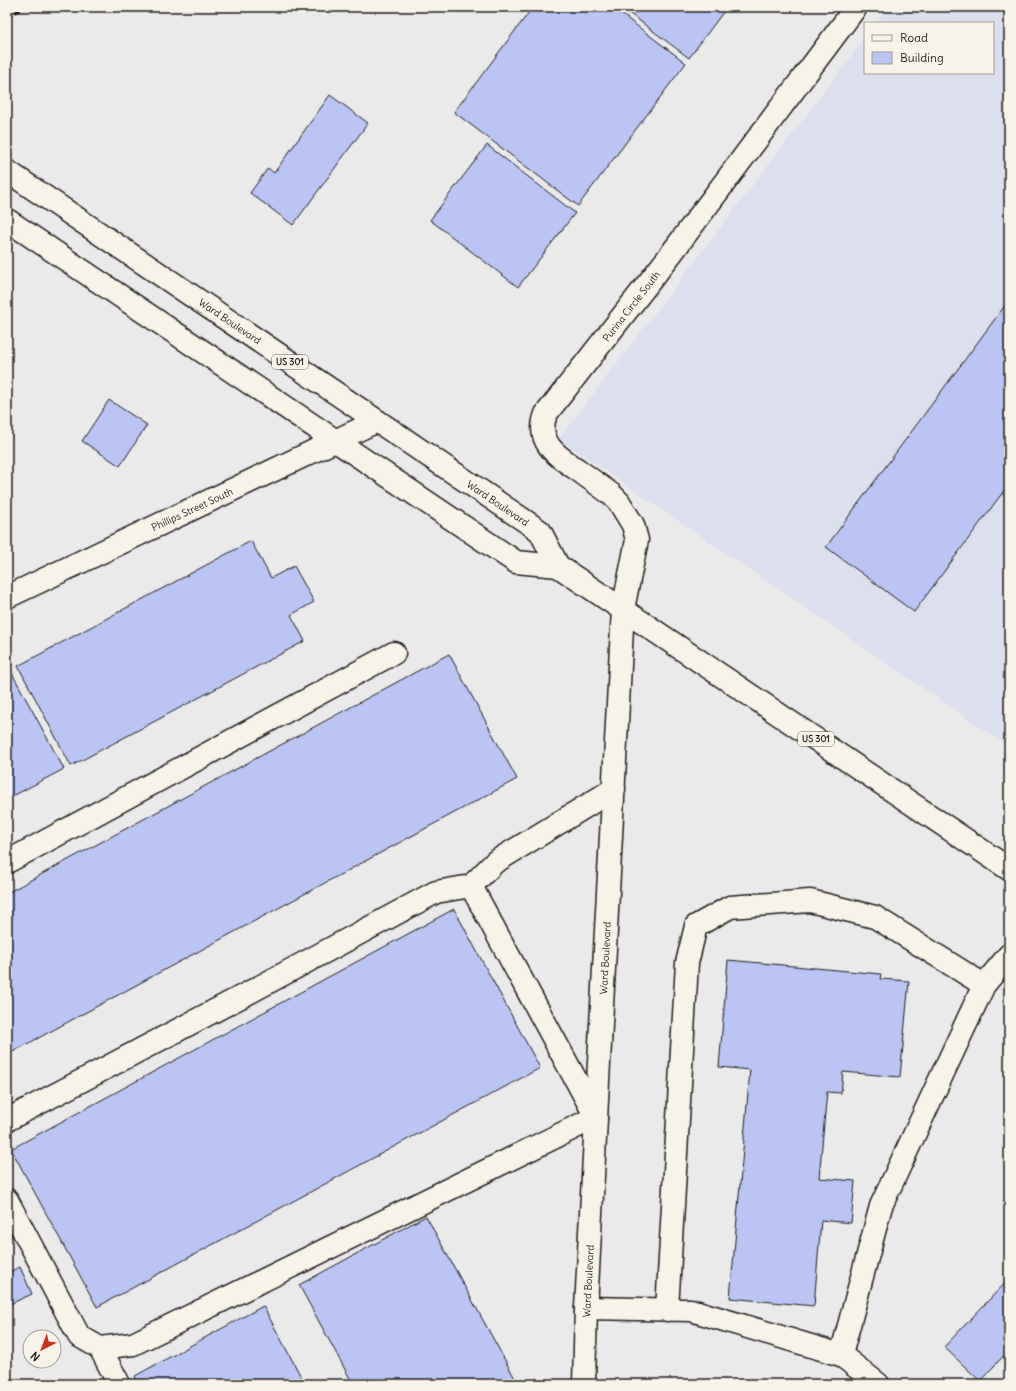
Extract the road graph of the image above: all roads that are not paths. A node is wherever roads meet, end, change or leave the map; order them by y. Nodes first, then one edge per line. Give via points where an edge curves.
1 (856, 7) edge
2 (7, 171) edge
3 (7, 220) edge
4 (377, 421) junction
5 (336, 441) junction
6 (558, 566) junction
7 (7, 597) edge
8 (623, 609) junction
9 (394, 653) dead end
10 (614, 789) junction
11 (7, 862) edge
12 (1009, 869) edge
13 (471, 886) junction
14 (1009, 956) edge
15 (984, 985) junction
16 (596, 1117) junction
17 (7, 1120) edge
18 (7, 1200) edge
19 (586, 1308) junction
20 (667, 1310) junction
21 (100, 1348) junction
22 (842, 1355) junction
23 (119, 1384) edge
24 (584, 1384) edge
25 (878, 1384) edge

1 - 8 main road, Purina Circle South via 671,254 546,414 542,424 543,434 557,456 611,494 633,525 637,540
2 - 4 main road, Ward Boulevard / US 301
3 - 5 main road, Ward Boulevard
4 - 5 main road, Phillips Street South
4 - 6 main road, Ward Boulevard / US 301 via 540,531
5 - 6 main road, Ward Boulevard via 516,562
5 - 7 main road, Phillips Street South
6 - 8 main road, Ward Boulevard
8 - 10 main road, Ward Boulevard
8 - 12 main road, US 301
9 - 11 main road
10 - 13 main road via 495,862
10 - 16 main road, Ward Boulevard
13 - 16 main road
13 - 17 main road via 436,892
14 - 15 main road
15 - 20 main road via 875,917 810,902 730,907 696,926 687,963
15 - 22 main road via 880,1206
16 - 19 main road, Ward Boulevard
16 - 21 main road via 133,1344
18 - 21 main road via 79,1336
19 - 20 main road
19 - 24 main road, Ward Boulevard
20 - 22 main road via 691,1310
21 - 23 main road
22 - 25 main road

